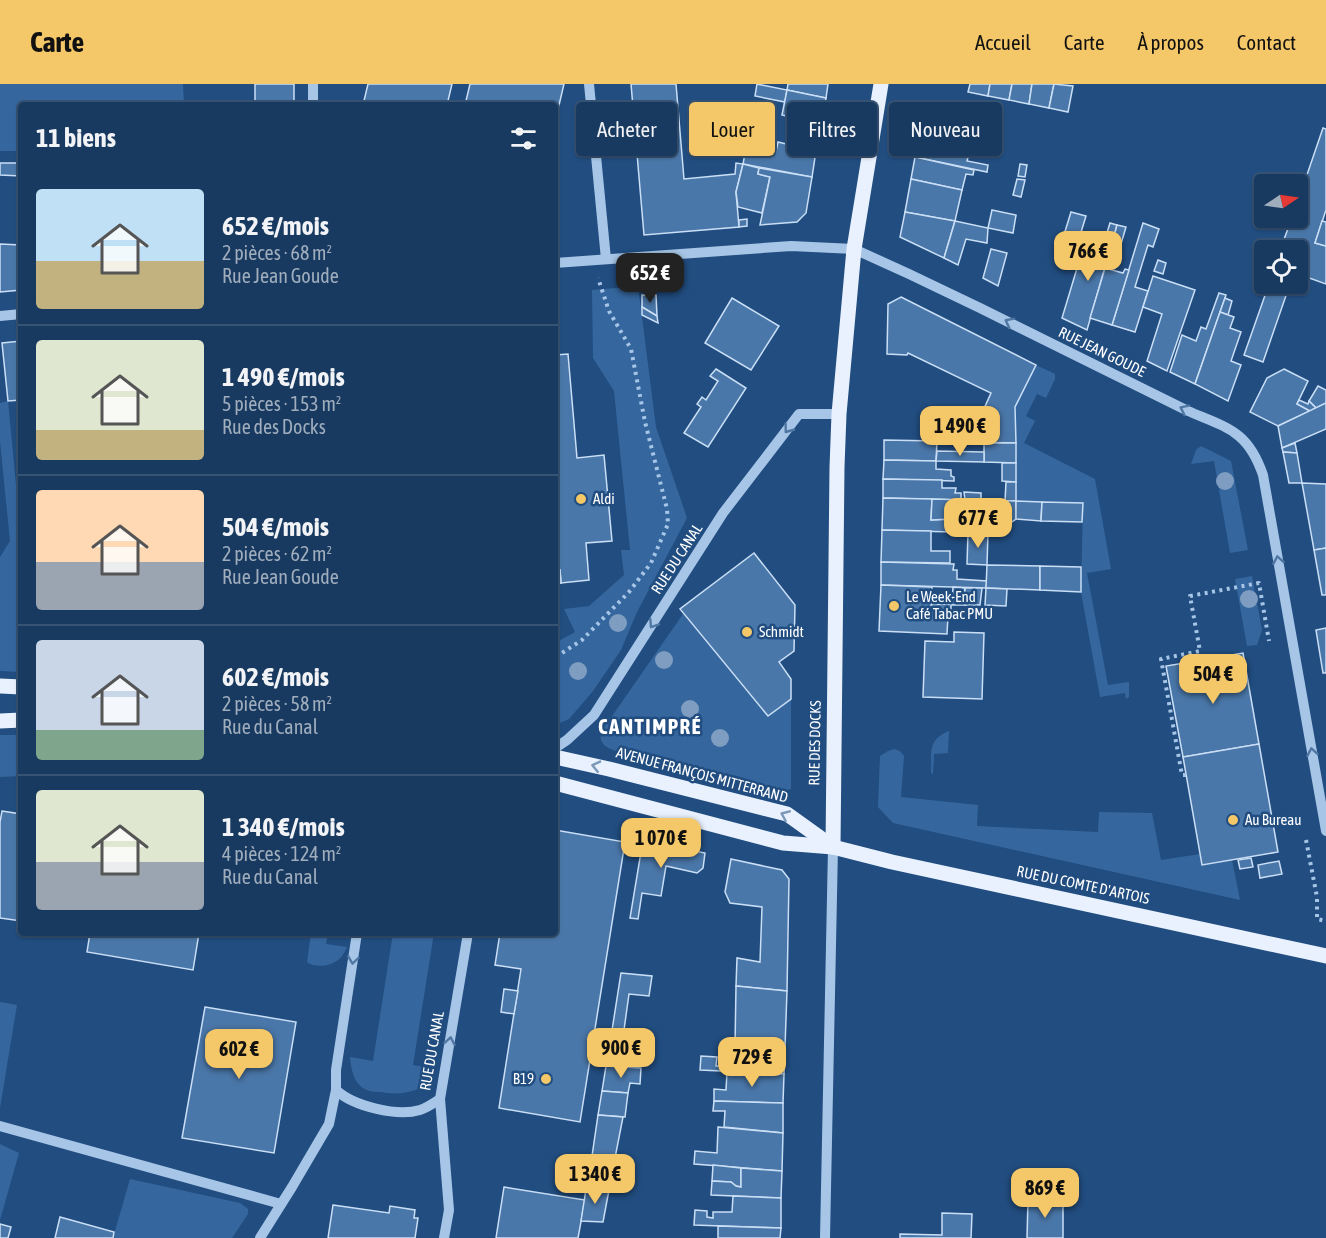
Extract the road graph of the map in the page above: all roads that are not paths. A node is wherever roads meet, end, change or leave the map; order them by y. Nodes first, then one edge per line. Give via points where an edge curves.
1 (313, 84) edge
2 (589, 84) edge
3 (881, 84) edge
4 (313, 102) edge
5 (854, 249) junction
6 (606, 259) junction
7 (558, 263) edge
8 (18, 314) edge
9 (0, 316) edge
10 (839, 414) junction
11 (0, 686) edge
12 (18, 687) edge
13 (18, 720) edge
14 (0, 721) edge
15 (558, 746) edge
16 (558, 758) edge
17 (558, 784) edge
18 (1326, 831) edge
19 (833, 847) junction
20 (357, 936) edge
21 (467, 936) edge
22 (1326, 956) edge
23 (336, 1090) junction
24 (440, 1099) junction
25 (0, 1126) edge
26 (281, 1204) junction
27 (260, 1238) edge
28 (444, 1238) edge
29 (825, 1238) edge

1 - 4 street
2 - 6 street
3 - 5 main road, RUE DES DOCKS
5 - 6 street, RUE JEAN GOUDE via 791,246
5 - 10 main road, RUE DES DOCKS
18 -> 5 street, RUE JEAN GOUDE via 1263,475 1245,441 1227,428
6 - 7 street, RUE JEAN GOUDE
8 - 9 street
10 -> 15 street, RUE DU CANAL via 799,414 723,513 594,715
10 - 19 main road, RUE DES DOCKS
11 - 12 main road
13 - 14 main road
19 -> 16 main road, AVENUE FRANÇOIS MITTERRAND via 787,814
17 - 19 main road via 783,843
19 - 22 main road, RUE DU COMTE D'ARTOIS
19 - 29 street, RUE DES DOCKS
20 -> 23 street
24 -> 21 street, RUE DU CANAL
23 - 24 street, RUE DU CANAL via 344,1098 366,1107 402,1112 418,1111
23 - 26 street via 330,1124
24 - 28 street via 449,1210
25 - 26 street
26 - 27 street

